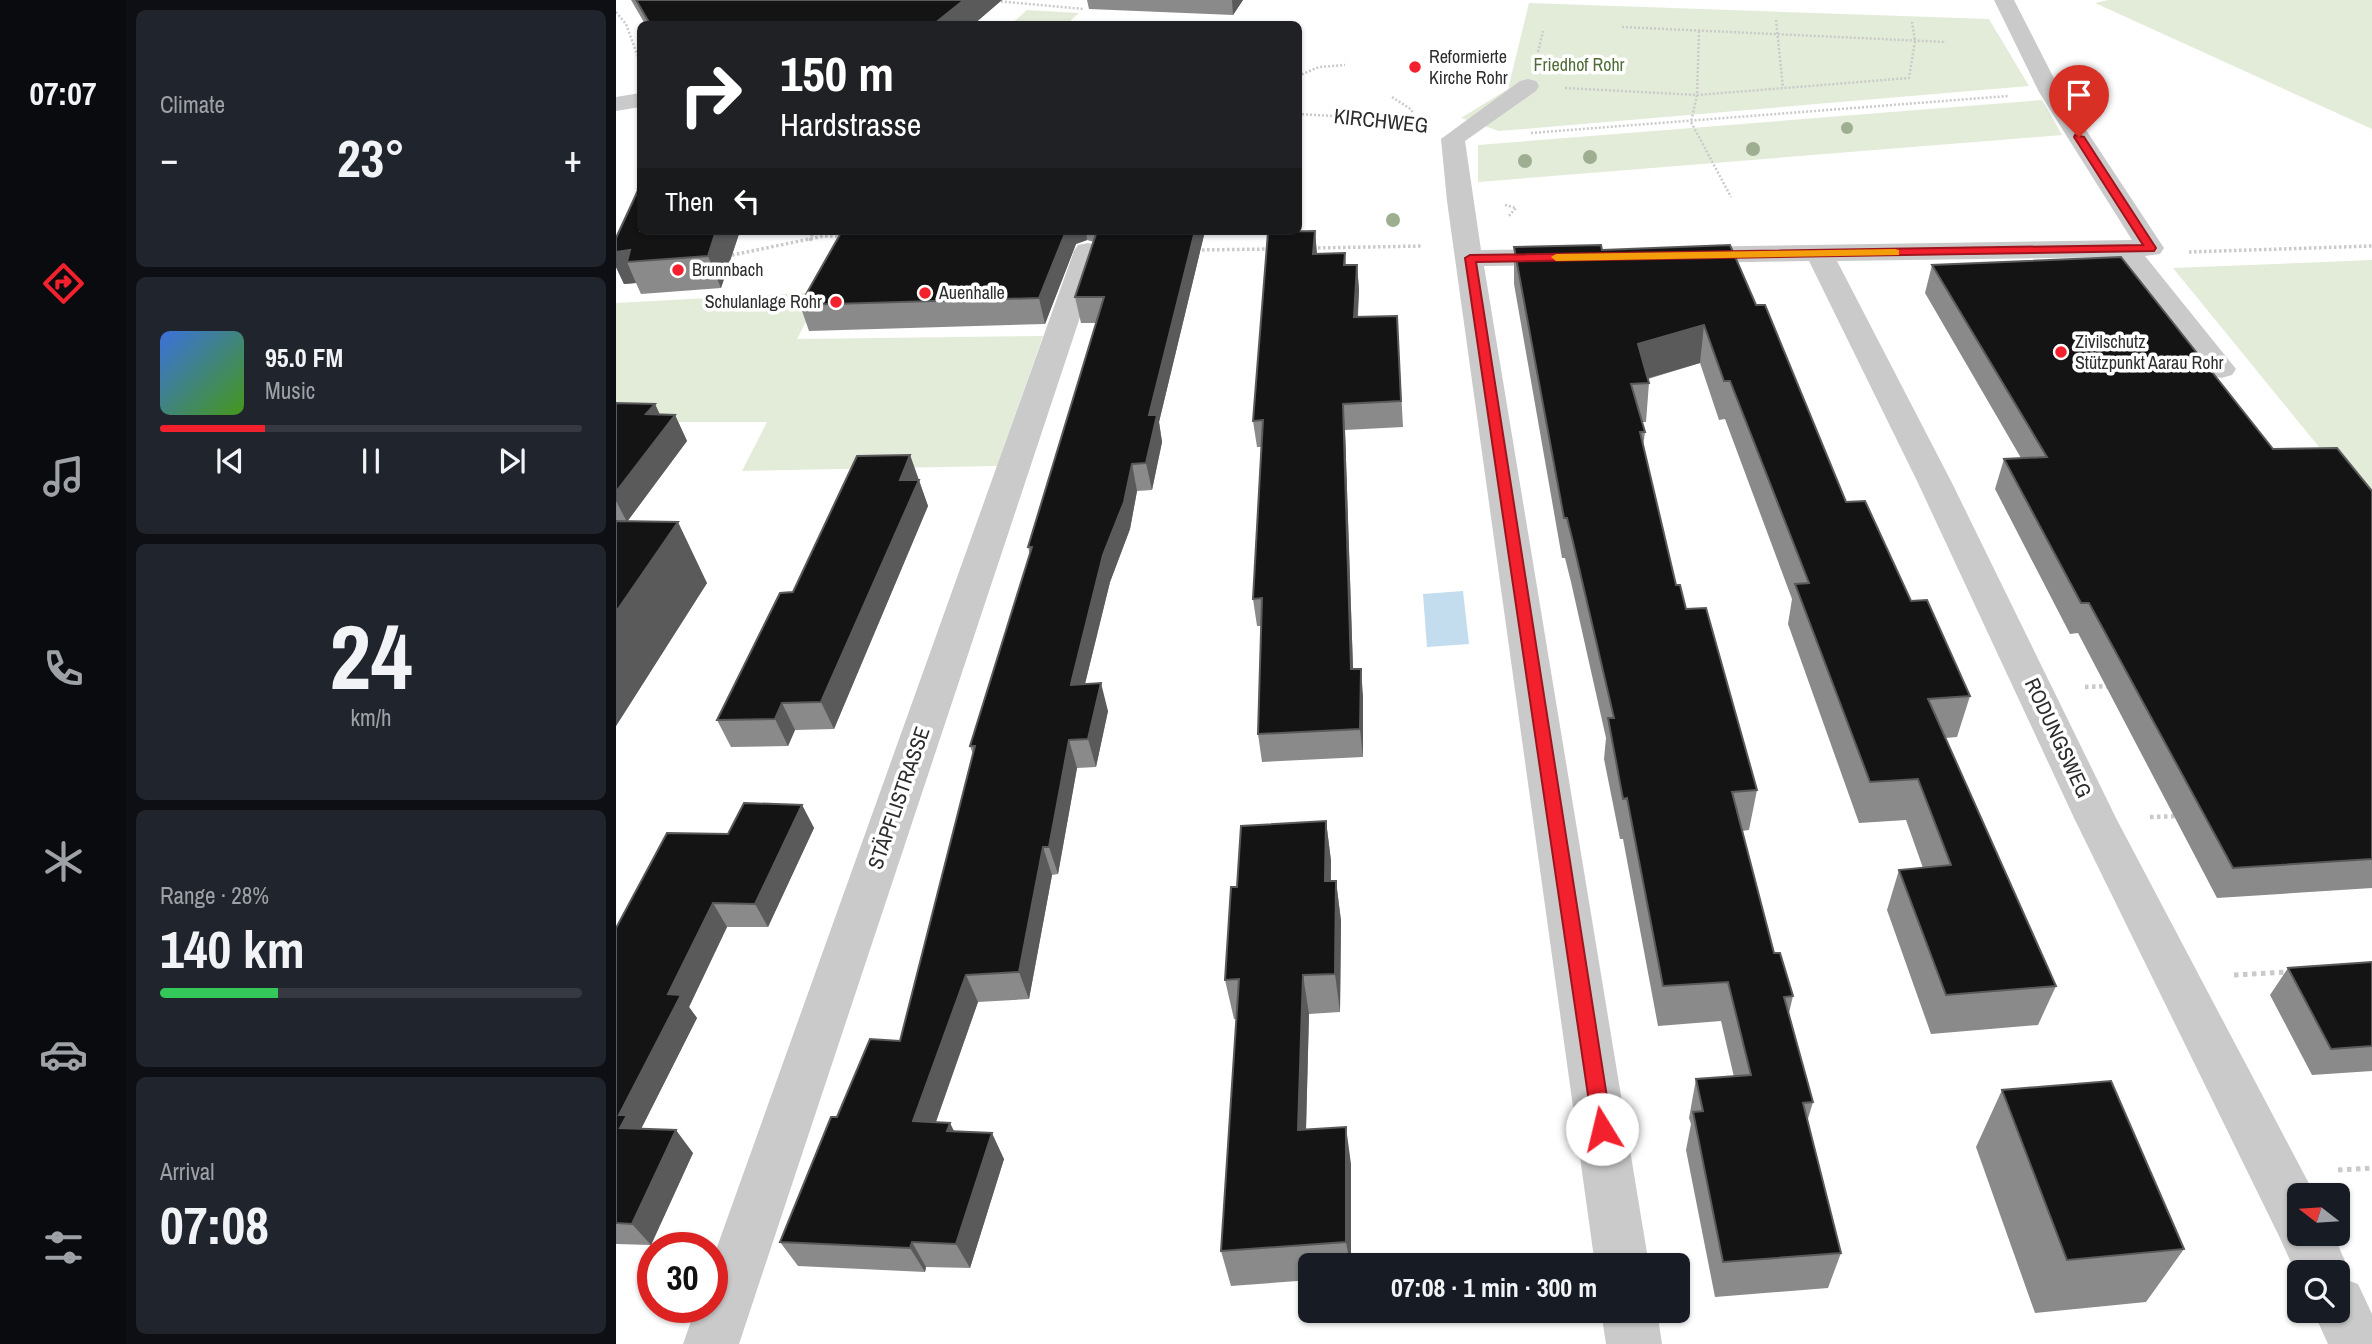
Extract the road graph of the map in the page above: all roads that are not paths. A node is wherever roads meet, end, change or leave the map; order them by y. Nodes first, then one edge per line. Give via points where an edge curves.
1 (2004, 0) edge
2 (1528, 86) road end
3 (637, 100) edge
4 (616, 104) edge
5 (2138, 249) junction
6 (1088, 251) edge
7 (1469, 252) junction
8 (1819, 253) junction
9 (1651, 256) edge
10 (1596, 257) edge
11 (2221, 369) dead end
12 (2287, 1195) edge
13 (1620, 1253) edge
14 (1631, 1323) edge
15 (2347, 1323) edge
16 (710, 1344) edge
17 (1634, 1344) edge
18 (2357, 1344) edge

1 - 5 street
2 - 7 street, KIRCHWEG via 1454,139
3 - 4 street
5 - 8 street
5 - 11 street
6 - 16 street, STÄPFLISTRASSE
7 - 10 street
7 - 13 street, KIRCHWEG
8 - 9 street
8 - 12 street, RODUNGSWEG via 1936,482 2096,820
14 - 17 street
15 - 18 street

